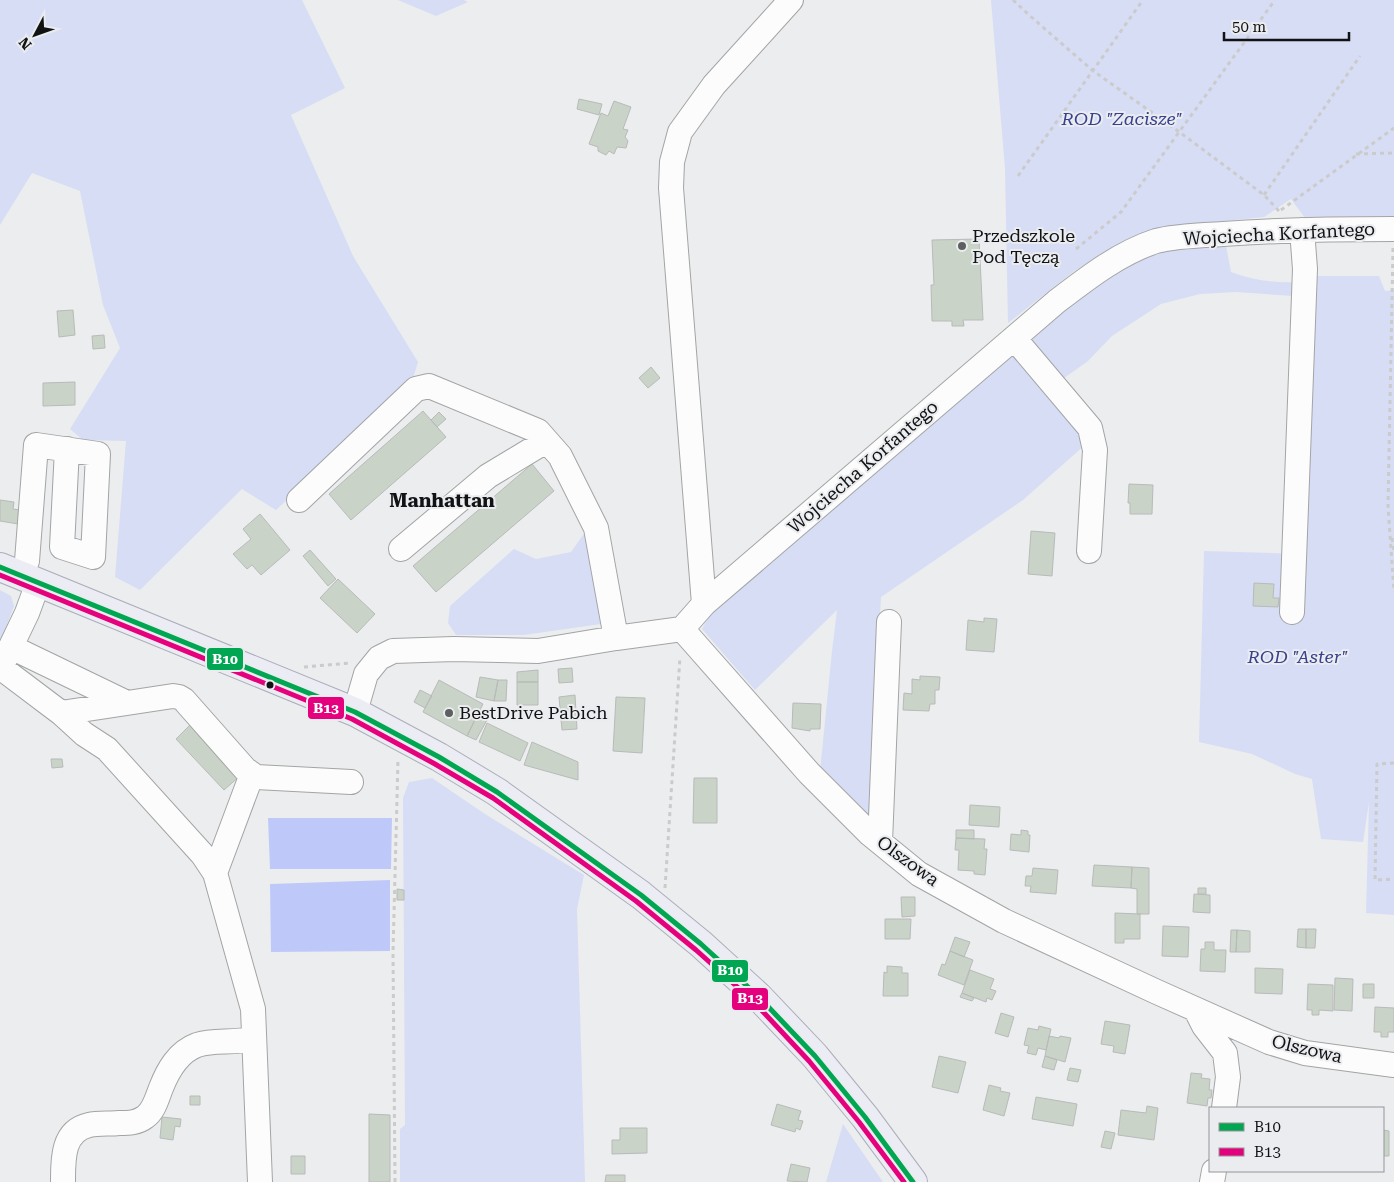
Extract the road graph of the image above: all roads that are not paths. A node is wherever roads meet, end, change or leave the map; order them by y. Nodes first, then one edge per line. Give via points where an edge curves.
1 (792, 0) edge
2 (1394, 229) edge
3 (1302, 230) junction
4 (1014, 338) junction
5 (546, 441) junction
6 (67, 449) dead end
7 (299, 500) dead end
8 (401, 550) dead end
9 (1089, 551) dead end
10 (20, 575) edge
11 (704, 604) junction
12 (1292, 612) dead end
13 (889, 622) dead end
14 (682, 629) junction
15 (616, 638) junction
16 (4, 661) edge
17 (127, 703) junction
18 (355, 712) junction
19 (60, 713) junction
20 (252, 774) junction
21 (351, 782) dead end
22 (880, 842) junction
23 (215, 873) junction
24 (1196, 1010) junction
25 (254, 1038) junction
26 (1394, 1066) edge
27 (1224, 1107) edge
28 (263, 1177) edge
29 (62, 1182) edge
30 (913, 1182) edge

1 - 11 street via 714,85 680,132 672,162 670,188
2 - 3 street, Wojciecha Korfantego
3 - 4 street, Wojciecha Korfantego via 1198,235 1156,241 1087,278
3 - 12 street via 1305,269
4 - 9 street via 1090,428 1096,450
4 - 11 street, Wojciecha Korfantego
5 - 7 street via 538,431 429,386 416,389
5 - 8 street via 488,476
5 - 15 street via 560,456 596,528
6 - 10 street via 36,445 27,561
10 - 16 street via 27,613
10 - 18 main road
11 - 14 street, Wojciecha Korfantego
13 - 22 street
14 - 15 street
14 - 22 street, Olszowa via 809,773
15 - 18 street via 538,650 392,651 379,658 366,674
16 - 17 street
16 - 19 street
17 - 19 street
17 - 20 street via 179,697
18 - 30 main road via 497,792 662,911 758,996 815,1056
19 - 23 street via 107,749 203,854
20 - 21 street via 256,777
20 - 23 street
22 - 24 street, Olszowa via 919,874 1004,921
23 - 25 street via 253,1009
24 - 26 street, Olszowa via 1269,1042 1305,1053
24 - 27 street via 1225,1053 1228,1077
25 - 28 street
25 - 29 street via 197,1046 184,1052 169,1070 157,1101 146,1117 136,1122 81,1128 73,1134 63,1154

